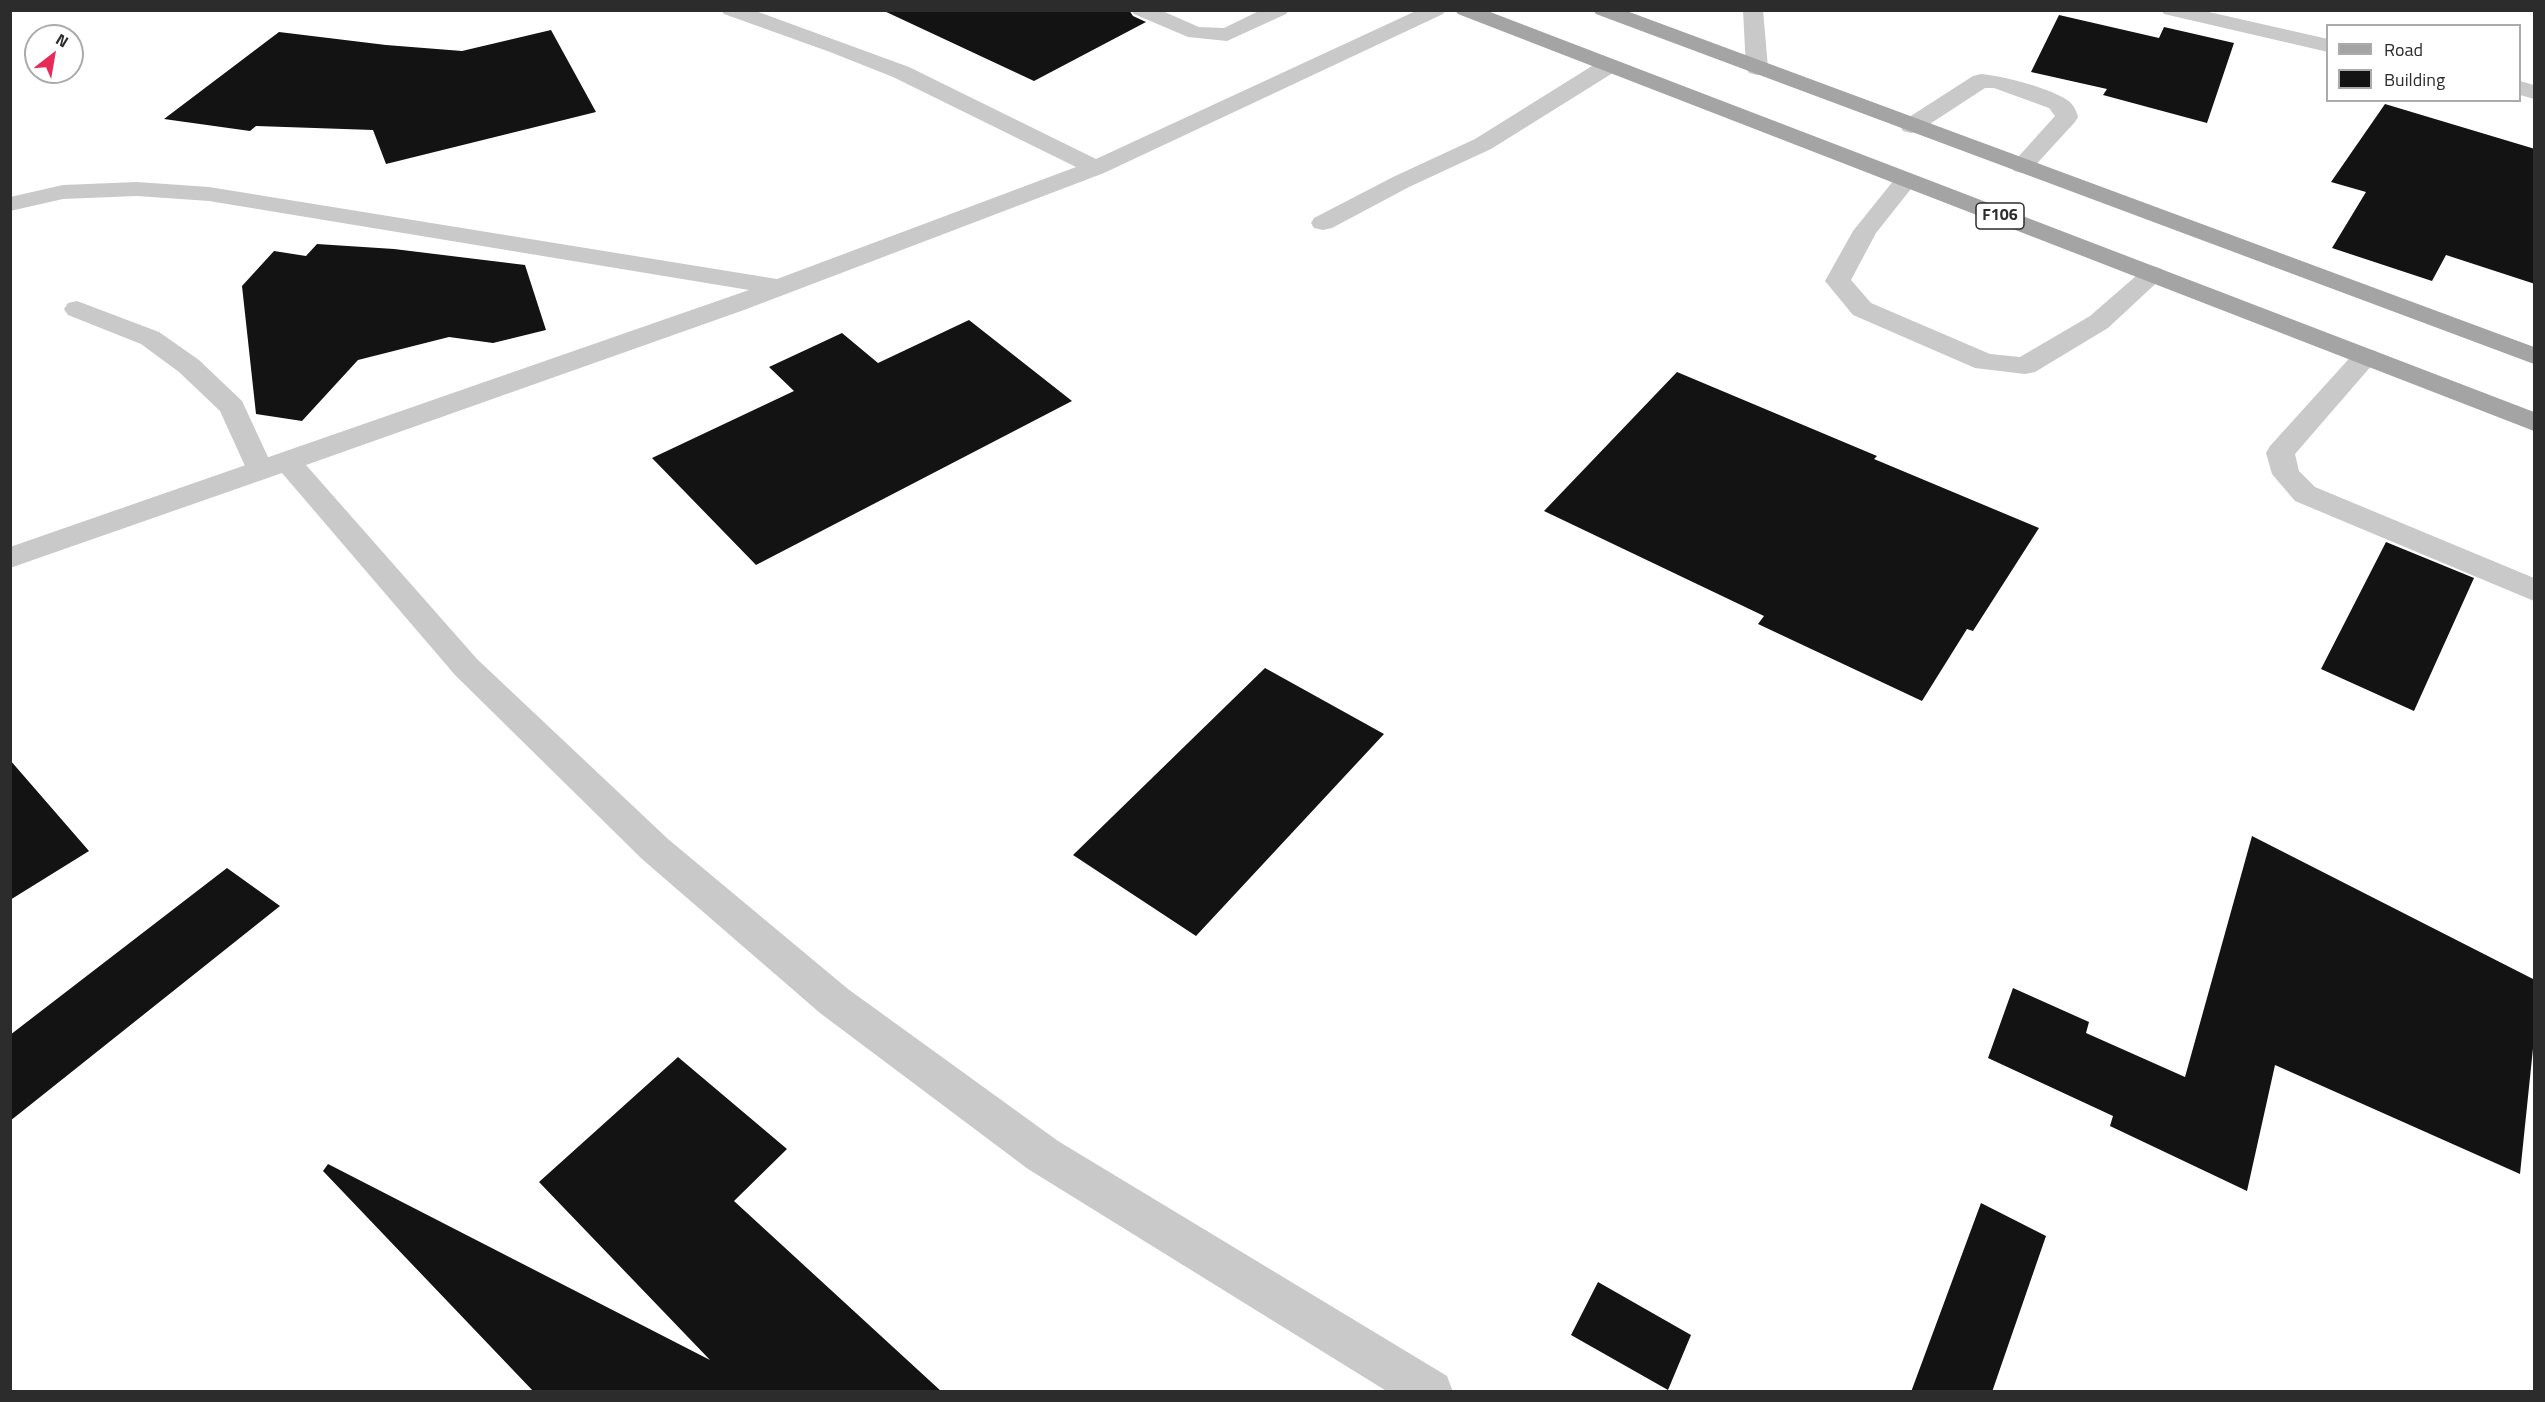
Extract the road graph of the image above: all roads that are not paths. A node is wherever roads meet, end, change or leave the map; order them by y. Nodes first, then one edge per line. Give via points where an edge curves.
1 (731, 10) edge
2 (1141, 10) edge
3 (1279, 10) edge
4 (1436, 10) edge
5 (1465, 10) edge
6 (1603, 10) edge
7 (1754, 10) edge
8 (2171, 10) edge
9 (2326, 45) edge
10 (1608, 66) junction
11 (1757, 68) junction
12 (1911, 126) junction
13 (2022, 166) junction
14 (1096, 168) junction
15 (1906, 180) junction
16 (10, 204) edge
17 (1323, 223) dead end
18 (2152, 274) junction
19 (779, 287) junction
20 (77, 309) dead end
21 (2535, 356) edge
22 (2366, 357) junction
23 (2535, 422) edge
24 (274, 465) junction
25 (10, 558) edge
26 (2535, 590) edge
27 (1431, 1392) edge

1 - 14 street via 902,72
2 - 3 street via 1195,33 1227,35
4 - 14 street
5 - 10 main road, F106
6 - 11 main road
7 - 11 street
8 - 9 street
10 - 15 main road, F106
10 - 17 street via 1483,144
11 - 12 main road
12 - 13 main road
12 - 13 street via 1982,81 1997,81 2057,103 2067,117
13 - 21 main road
14 - 19 street
15 - 18 main road, F106
15 - 18 street via 1865,231 1838,281 1862,309 1985,362 2025,366 2099,322
16 - 19 street via 63,192 137,189 209,194
18 - 22 main road, F106
19 - 24 street
20 - 24 street via 150,338 189,366 232,407
22 - 23 main road, F106
22 - 26 street via 2280,453 2286,474 2305,494
24 - 25 street
24 - 27 street via 466,667 656,849 834,1001 1043,1155

